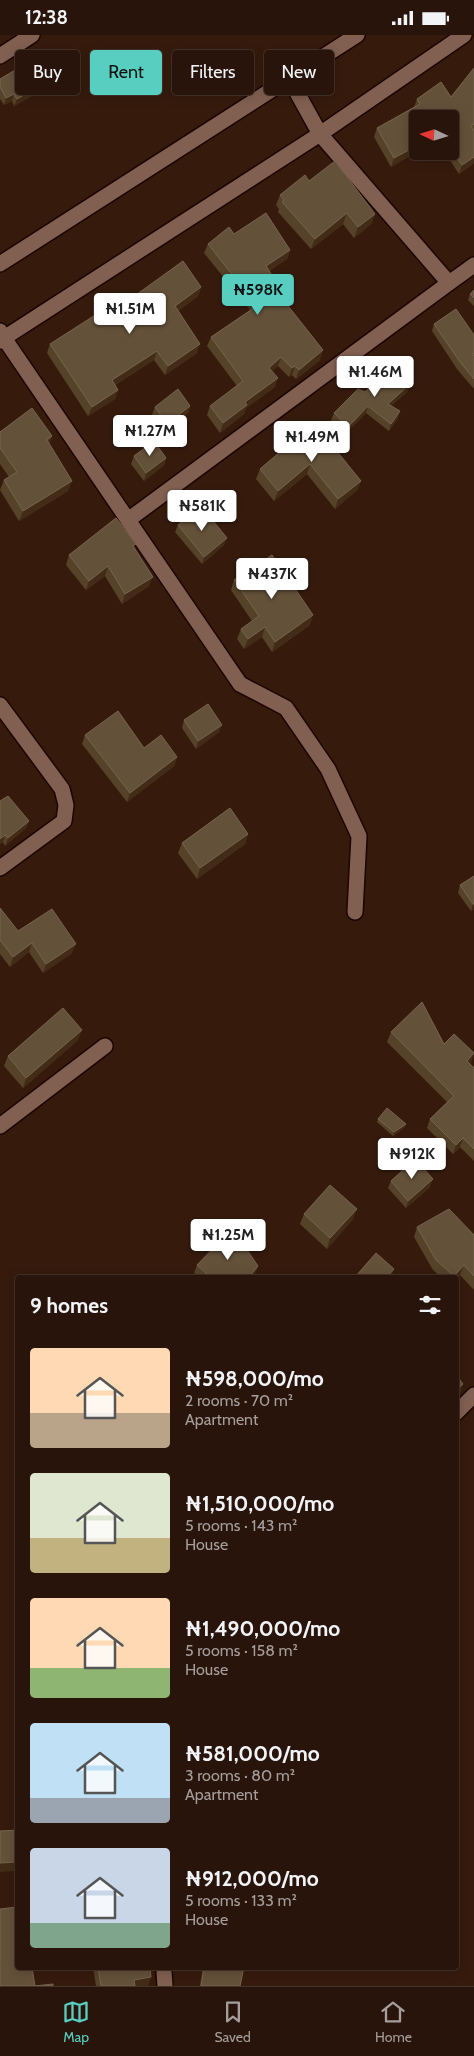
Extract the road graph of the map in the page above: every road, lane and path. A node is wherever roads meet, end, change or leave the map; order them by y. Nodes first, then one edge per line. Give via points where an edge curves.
1 (32, 35) edge
2 (357, 35) edge
3 (464, 35) edge
4 (334, 50) edge
5 (0, 56) edge
6 (264, 95) edge
7 (298, 95) edge
8 (320, 134) junction
9 (0, 264) edge
10 (474, 265) edge
11 (449, 283) junction
12 (1, 337) edge
13 (128, 521) junction
14 (0, 705) edge
15 (0, 868) edge
16 (356, 912) dead end
17 (105, 1047) dead end
18 (0, 1126) edge
19 (474, 1395) edge
20 (459, 1410) edge

1 - 5 street
2 - 4 street
3 - 8 street
6 - 9 street
7 - 8 street
8 - 11 street
8 - 12 street
10 - 11 street
11 - 13 street
12 - 13 street
13 - 16 street via 240,684 286,708 328,769 359,836
14 - 15 street via 62,789 66,805 64,821
17 - 18 street
19 - 20 street

